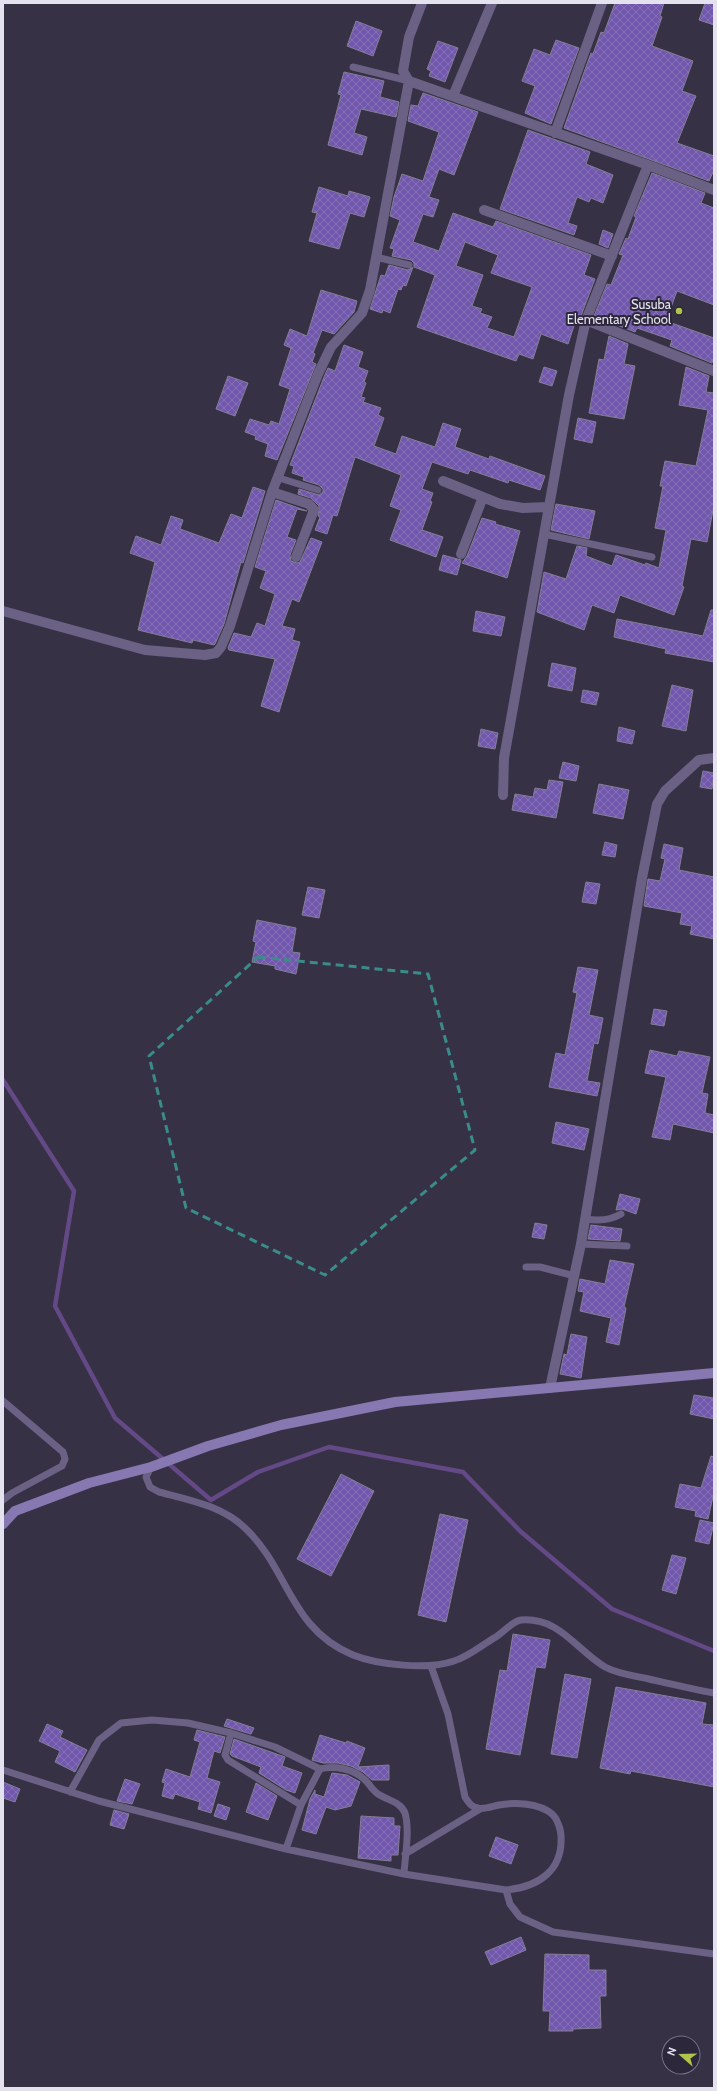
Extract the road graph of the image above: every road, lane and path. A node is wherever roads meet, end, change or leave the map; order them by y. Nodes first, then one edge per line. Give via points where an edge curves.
1 (422, 3) edge
2 (492, 3) edge
3 (602, 3) edge
4 (353, 67) dead end
5 (409, 81) junction
6 (453, 96) junction
7 (555, 133) junction
8 (648, 164) junction
9 (714, 190) edge
10 (484, 210) dead end
11 (612, 256) junction
12 (376, 257) junction
13 (408, 265) dead end
14 (586, 320) junction
15 (714, 370) edge
16 (279, 478) junction
17 (443, 481) dead end
18 (318, 490) dead end
19 (272, 492) junction
20 (484, 497) junction
21 (548, 507) junction
22 (544, 534) junction
23 (461, 554) dead end
24 (296, 557) dead end
25 (652, 557) dead end
26 (3, 611) edge
27 (714, 758) edge
28 (503, 795) dead end
29 (621, 1214) dead end
30 (586, 1219) junction
31 (582, 1244) junction
32 (627, 1246) dead end
33 (526, 1267) dead end
34 (575, 1276) junction
35 (714, 1373) edge
36 (550, 1388) junction
37 (3, 1401) edge
38 (154, 1465) junction
39 (3, 1500) edge
40 (3, 1524) edge
41 (431, 1666) junction
42 (714, 1693) edge
43 (230, 1733) junction
44 (320, 1769) junction
45 (3, 1770) edge
46 (70, 1792) junction
47 (301, 1805) junction
48 (480, 1809) junction
49 (286, 1849) junction
50 (405, 1854) junction
51 (404, 1874) junction
52 (506, 1890) junction
53 (714, 1954) edge

1 - 5 street via 409,38 403,70
2 - 6 street
3 - 7 street
4 - 5 lane
5 - 6 street
5 - 12 street
6 - 7 street
7 - 8 street
8 - 9 street
8 - 11 street
10 - 11 street
11 - 14 street
12 - 13 lane
12 - 16 street via 370,290 362,313 331,347 318,374
14 - 15 street
14 - 21 street via 568,395
16 - 18 lane
16 - 19 street
17 - 20 street
19 - 24 street via 309,504 314,510
19 - 26 street via 230,626 221,647 216,652 205,655 145,650
20 - 21 street via 500,504 523,508
20 - 23 street
21 - 22 street
22 - 25 lane
22 - 28 street via 504,758
27 - 30 street via 699,760 665,791 657,804 642,878
29 - 30 lane via 599,1221
30 - 31 street
31 - 32 lane
31 - 34 street
33 - 34 lane via 540,1267
34 - 36 street
35 - 36 street
36 - 38 street via 395,1402 281,1426 208,1446
37 - 39 lane via 63,1452 65,1459 62,1466
38 - 40 street via 89,1483 15,1511
38 - 41 lane via 146,1476 150,1487 216,1509 245,1527 266,1550 295,1604 315,1629 333,1644 354,1655 380,1662
41 - 42 lane via 455,1661 498,1636 518,1620 538,1620 567,1635 605,1667 622,1674
41 - 48 lane via 448,1714 465,1797 471,1806
43 - 44 lane via 275,1747
43 - 46 lane via 188,1723 152,1720 121,1724 99,1740
43 - 47 lane via 225,1754 228,1760
44 - 47 lane
44 - 50 lane via 330,1766 344,1769 363,1778 378,1794 398,1804 405,1812
45 - 46 lane
46 - 49 lane via 99,1802
47 - 49 lane
48 - 50 lane
48 - 52 lane via 519,1803 538,1807 553,1814 561,1830 562,1850 555,1866 538,1882 521,1889
49 - 51 lane
50 - 51 lane
51 - 52 lane
52 - 53 lane via 510,1904 520,1917 553,1932

